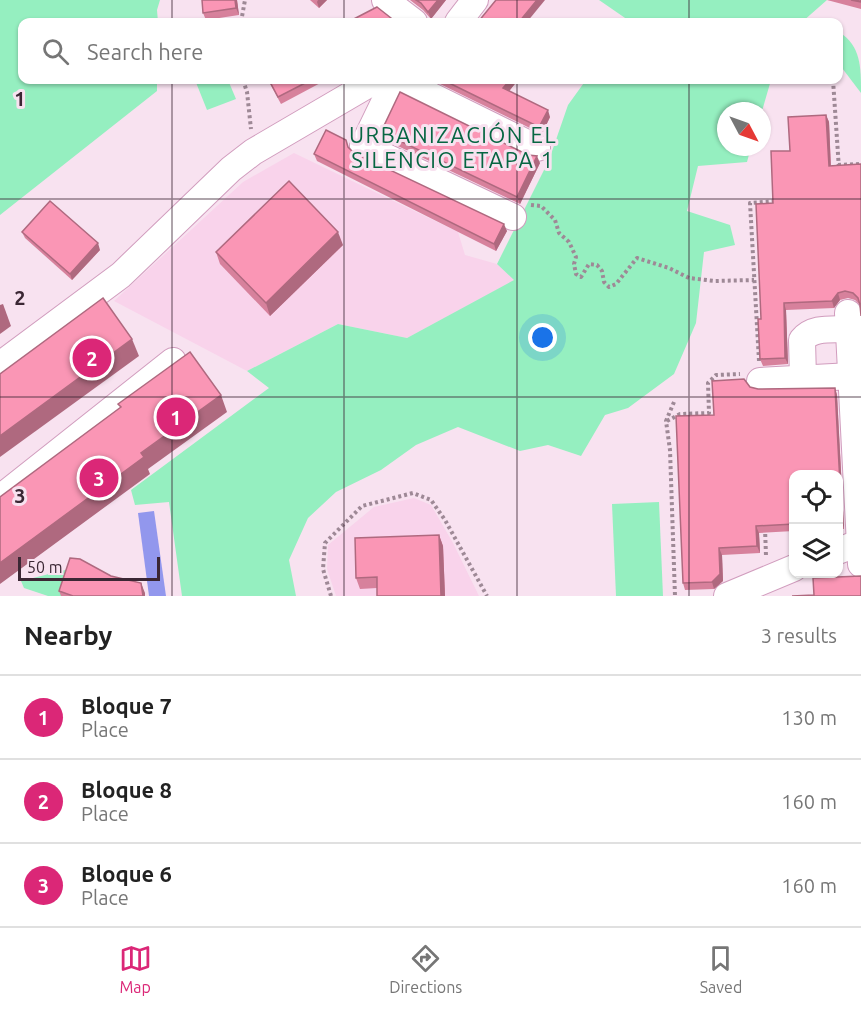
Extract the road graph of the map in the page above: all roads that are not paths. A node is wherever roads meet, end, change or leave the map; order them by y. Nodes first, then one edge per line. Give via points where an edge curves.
1 (385, 0) edge
2 (475, 0) edge
3 (409, 18) edge
4 (461, 18) edge
5 (369, 84) edge
6 (395, 84) edge
7 (405, 84) edge
8 (537, 148) dead end
9 (513, 217) road end
10 (173, 361) edge
11 (0, 365) edge
12 (852, 376) junction
13 (759, 377) road end
14 (803, 378) junction
15 (0, 498) edge
16 (855, 550) edge
17 (789, 570) edge
18 (727, 596) edge

1 - 3 street
2 - 4 street
5 - 11 street via 253,152 120,275
6 - 9 street via 363,146
7 - 8 street
10 - 15 street
12 - 14 street
12 - 14 street via 849,321 806,334 802,340
12 - 16 street
13 - 14 street
17 - 18 street

